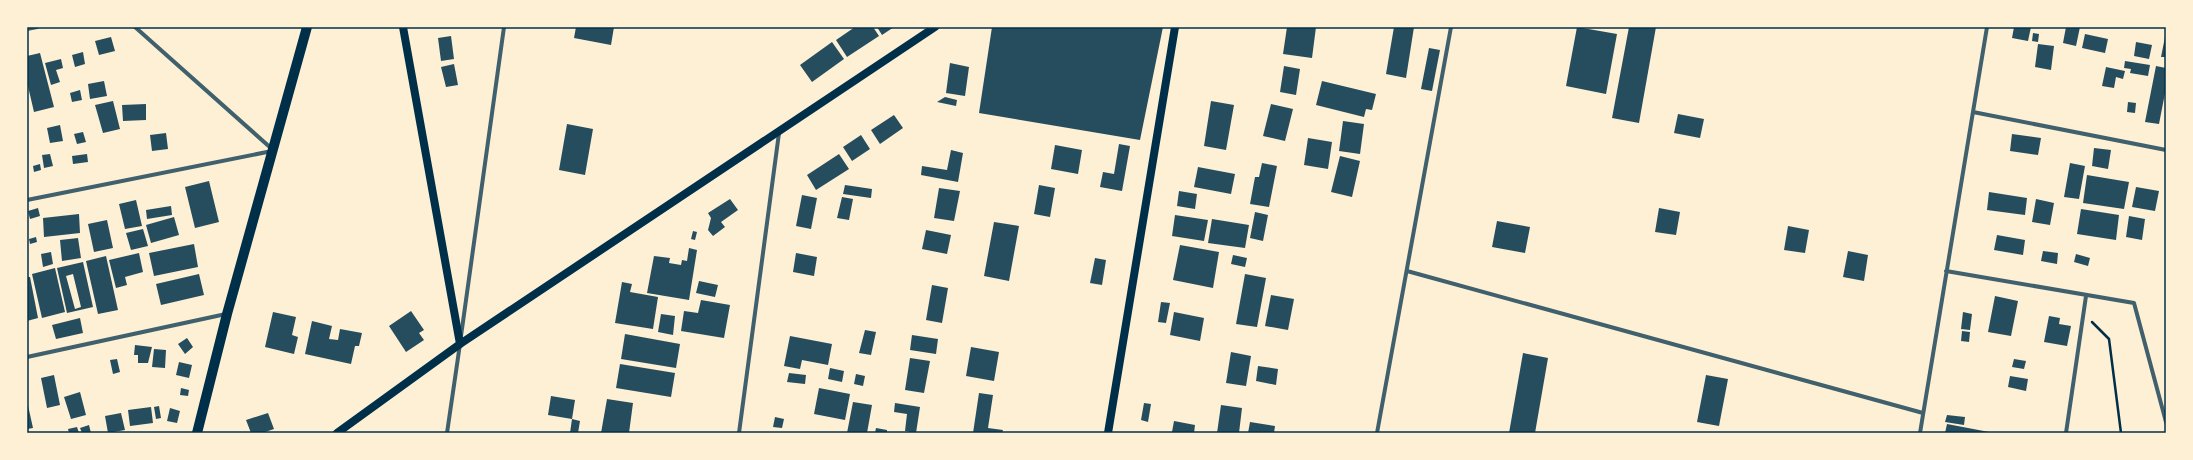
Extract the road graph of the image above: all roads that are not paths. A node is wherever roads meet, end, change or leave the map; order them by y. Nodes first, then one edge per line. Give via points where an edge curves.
1 (37, 27) edge
2 (135, 27) edge
3 (306, 27) edge
4 (403, 27) edge
5 (504, 27) edge
6 (935, 27) edge
7 (1175, 27) edge
8 (1451, 27) edge
9 (1987, 27) edge
10 (27, 29) edge
11 (1973, 112) junction
12 (779, 133) junction
13 (274, 150) junction
14 (2166, 150) edge
15 (27, 200) edge
16 (1407, 271) junction
17 (1946, 271) junction
18 (2086, 296) junction
19 (227, 314) junction
20 (460, 344) junction
21 (27, 356) edge
22 (1924, 413) junction
23 (2166, 422) edge
24 (197, 433) edge
25 (337, 433) edge
26 (447, 433) edge
27 (739, 433) edge
28 (1108, 433) edge
29 (1377, 433) edge
30 (1920, 433) edge
31 (2066, 433) edge

1 - 10 street
2 - 13 street
3 - 13 main road
4 - 20 main road
5 - 20 street
6 - 12 main road
7 - 28 main road
8 - 16 street
9 - 11 street
11 - 14 street
11 - 17 street
12 - 20 main road
12 - 27 street
13 - 15 street
13 - 19 main road
16 - 22 street
16 - 29 street
17 - 18 street
17 - 22 street
18 - 23 street via 2134,303
18 - 31 street
19 - 21 street
19 - 24 main road
20 - 25 main road
20 - 26 street
22 - 30 street

